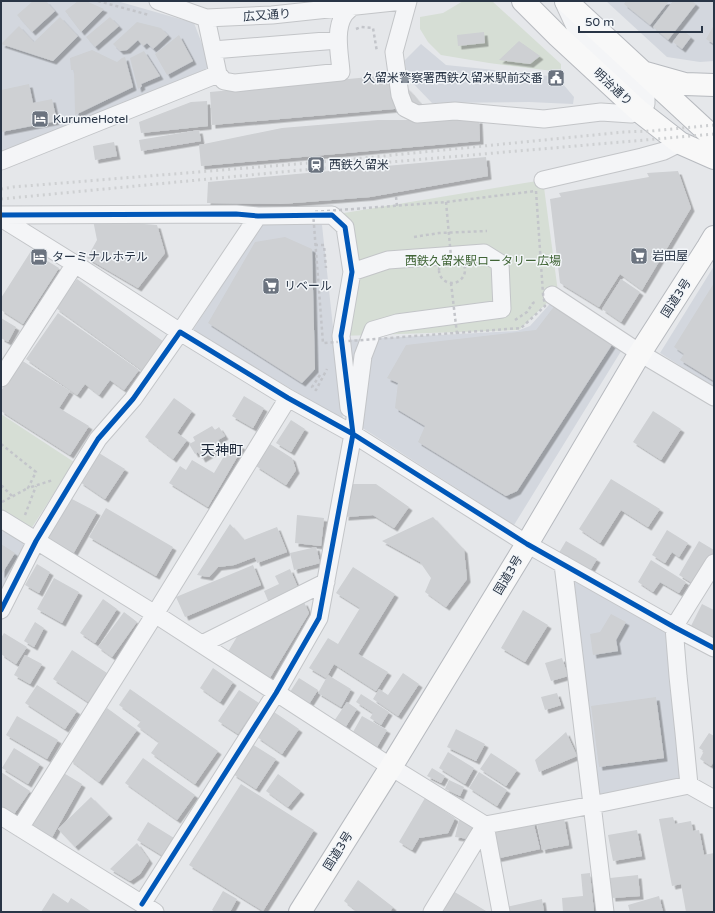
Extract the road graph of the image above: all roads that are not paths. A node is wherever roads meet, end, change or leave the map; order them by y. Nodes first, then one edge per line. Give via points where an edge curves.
1 (403, 1) edge
2 (408, 1) edge
3 (523, 1) edge
4 (563, 1) edge
5 (566, 1) edge
6 (353, 6) junction
7 (154, 8) edge
8 (271, 8) edge
9 (206, 18) junction
10 (338, 40) junction
11 (213, 50) junction
12 (642, 72) junction
13 (218, 74) junction
14 (714, 85) edge
15 (639, 111) junction
16 (714, 138) edge
17 (680, 143) junction
18 (714, 158) edge
19 (1, 161) edge
20 (543, 180) dead end
21 (1, 215) edge
22 (258, 216) junction
23 (1, 218) edge
24 (714, 237) edge
25 (75, 264) junction
26 (352, 272) junction
27 (552, 295) dead end
28 (180, 332) junction
29 (640, 352) junction
30 (1, 378) edge
31 (714, 397) edge
32 (288, 398) junction
33 (352, 434) junction
34 (1, 520) edge
35 (36, 541) junction
36 (527, 544) junction
37 (714, 563) edge
38 (563, 564) junction
39 (326, 582) junction
40 (1, 610) edge
41 (155, 614) junction
42 (674, 627) junction
43 (202, 644) junction
44 (714, 648) edge
45 (276, 693) junction
46 (391, 767) junction
47 (689, 785) junction
48 (714, 799) edge
49 (592, 805) junction
50 (1, 816) edge
51 (485, 825) junction
52 (20, 828) junction
53 (148, 908) edge
54 (300, 912) edge
55 (432, 912) edge
56 (501, 912) edge
57 (605, 912) edge

1 - 6 street, 広又通り
2 - 15 street via 394,52 400,95 405,108 418,114 455,111 544,119 601,112 631,114
3 - 15 highway, 明治通り
4 - 15 street via 576,29 646,98 646,104
5 - 12 highway
6 - 8 street, 広又通り
6 - 10 street via 340,21
7 - 9 street, 広又通り
8 - 9 street, 広又通り
9 - 11 street
10 - 11 street
10 - 13 street via 341,72 235,83 224,81
11 - 13 street
12 - 14 highway via 685,84
12 - 16 highway
13 - 19 street
15 - 17 highway, 明治通り
17 - 18 highway, 明治通り
17 - 20 street via 642,157
21 - 22 street
22 - 26 street via 332,214 345,227
22 - 28 street
23 - 25 street
24 - 29 highway, 国道3号
25 - 28 street
25 - 30 street
26 - 33 street via 341,336
26 - 33 street via 388,260 484,253 500,263 502,309 397,323 373,330 363,356
27 - 29 street
28 - 32 street
28 - 35 street via 133,399 98,439
29 - 31 street
29 - 36 highway, 国道3号
32 - 33 street
32 - 41 street
33 - 36 street
33 - 39 street
34 - 35 street
35 - 40 street
35 - 41 street
36 - 38 street
36 - 46 highway, 国道3号
37 - 42 street
38 - 42 street
38 - 49 street
39 - 43 street
39 - 45 street via 319,618
41 - 43 street
41 - 52 street
42 - 44 street
42 - 47 street
43 - 45 street
45 - 46 street
45 - 53 street
46 - 51 street
46 - 54 highway, 国道3号
47 - 48 street
47 - 49 street
49 - 51 street
49 - 57 street
50 - 52 street
51 - 55 street
51 - 56 street
52 - 53 street

